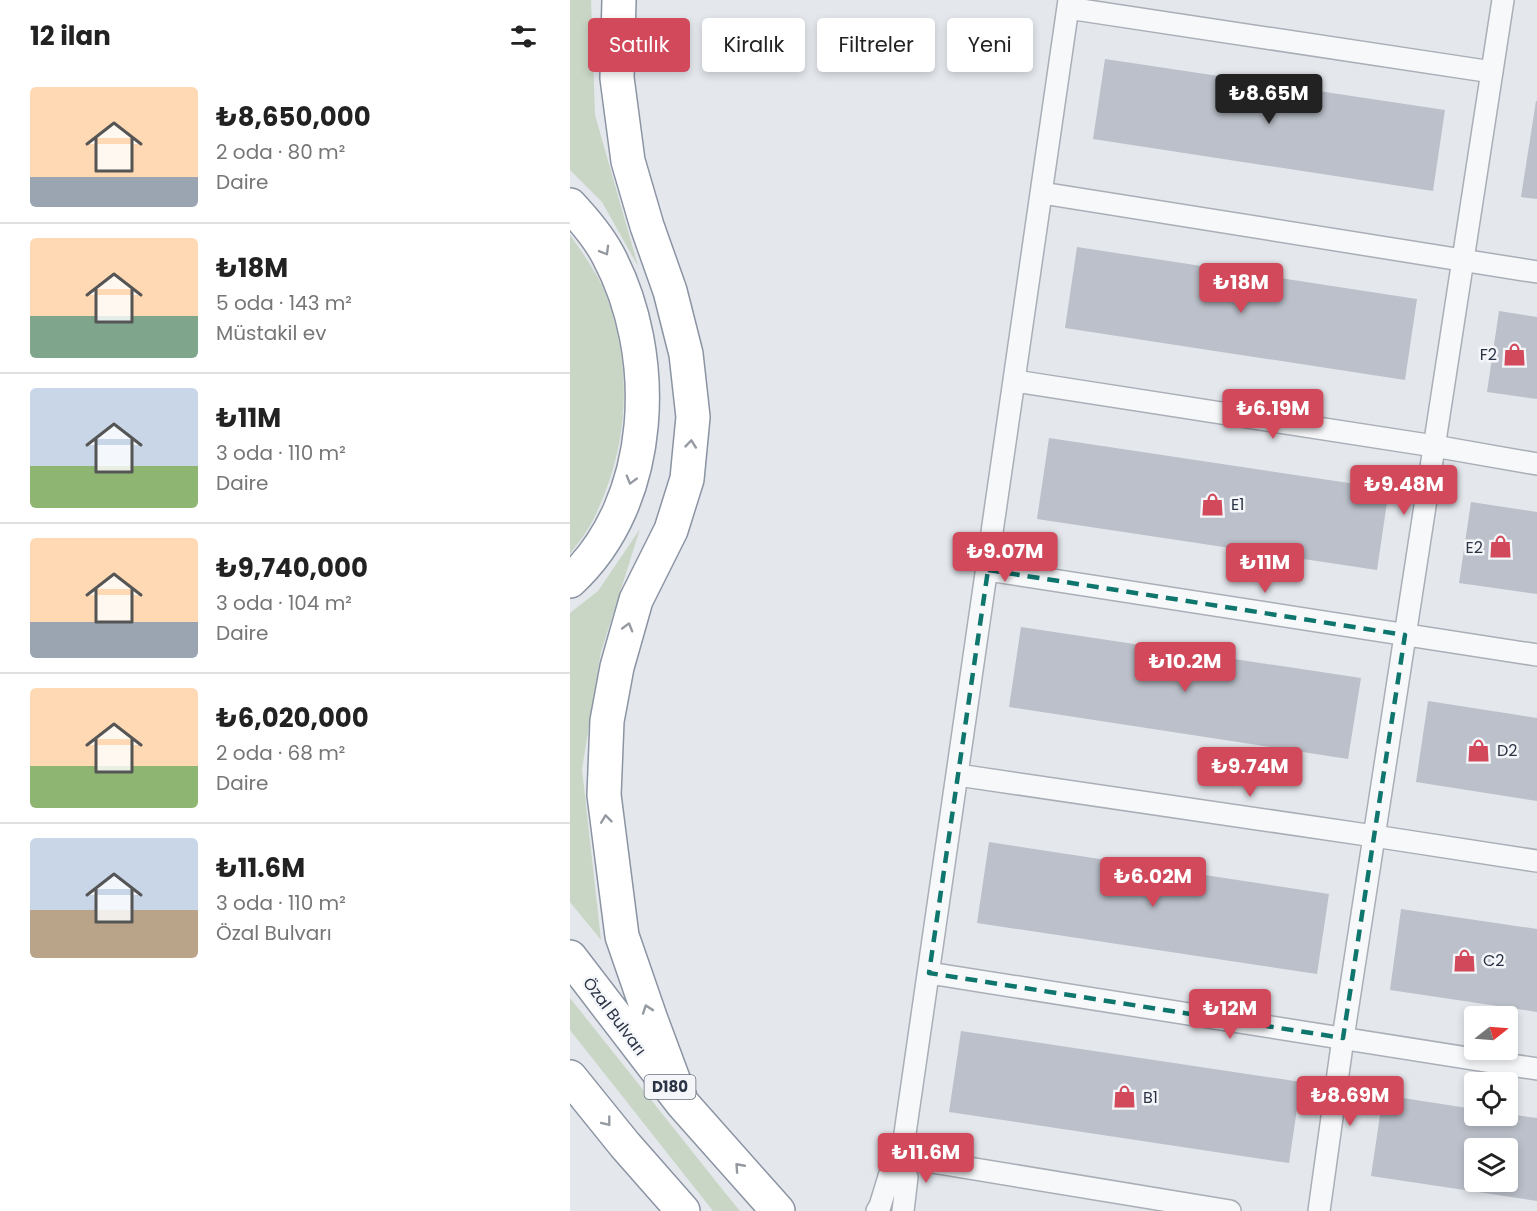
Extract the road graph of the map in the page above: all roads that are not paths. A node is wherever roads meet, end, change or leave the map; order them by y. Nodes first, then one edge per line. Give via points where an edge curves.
1 (619, 0) edge
2 (1503, 0) edge
3 (1069, 4) edge
4 (1492, 72) junction
5 (1042, 193) junction
6 (570, 204) edge
7 (1463, 259) junction
8 (1537, 272) edge
9 (1015, 381) junction
10 (1434, 446) junction
11 (1537, 464) edge
12 (988, 570) junction
13 (570, 581) edge
14 (1405, 635) junction
15 (1537, 655) edge
16 (958, 775) junction
17 (1374, 836) junction
18 (1537, 861) edge
19 (570, 957) edge
20 (929, 973) junction
21 (1343, 1038) junction
22 (1537, 1069) edge
23 (570, 1077) edge
24 (682, 1103) junction
25 (902, 1159) junction
26 (683, 1211) edge
27 (778, 1211) edge
28 (877, 1211) edge
29 (903, 1211) edge
30 (1230, 1211) edge
31 (1319, 1211) edge

24 -> 1 highway via 622,936 604,795 606,721 617,667 636,600 671,530 687,478 693,417 686,354 628,161 617,78
2 - 4 street
3 - 4 street
3 - 5 street
4 - 7 street
5 - 7 street
5 - 9 street
6 -> 13 highway via 591,227 613,265 632,316 641,366 640,441 631,481 605,539
7 - 8 street
7 - 10 street
9 - 10 street
9 - 12 street
10 - 11 street
10 - 14 street
12 - 14 street
12 - 16 street
14 - 15 street
14 - 17 street
16 - 17 street
16 - 20 street
17 - 18 street
17 - 21 street
19 - 24 highway, Özal Bulvarı / D180
20 - 21 street
20 - 25 street
21 - 22 street
21 - 31 street
23 -> 26 highway
27 -> 24 highway, Özal Bulvarı / D180
25 - 28 street via 891,1170
25 - 29 street via 907,1177
25 - 30 street

